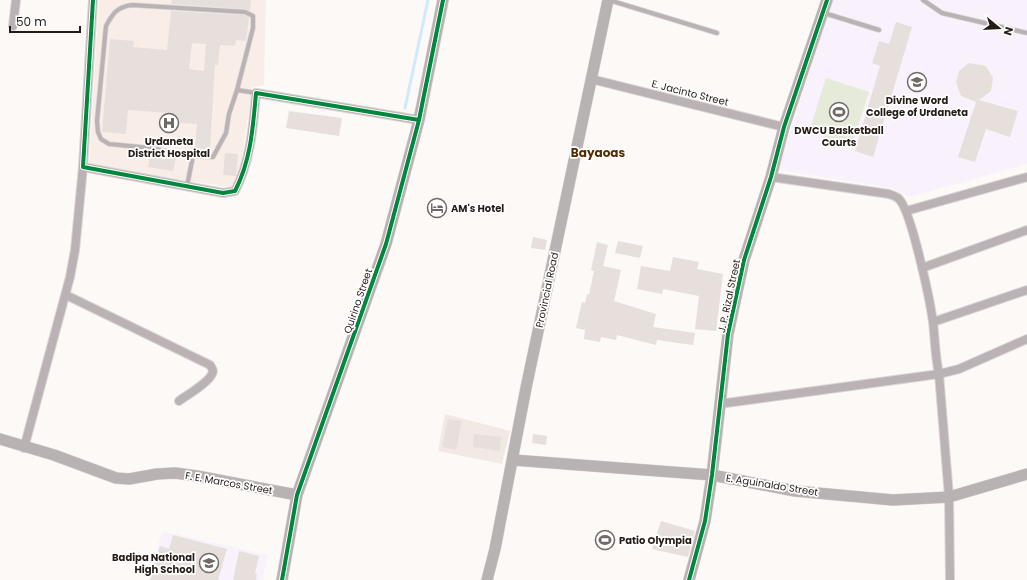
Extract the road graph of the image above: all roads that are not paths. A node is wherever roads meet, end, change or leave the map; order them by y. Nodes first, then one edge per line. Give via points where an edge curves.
1 (16, 0) edge
2 (93, 0) edge
3 (443, 0) edge
4 (608, 0) edge
5 (827, 0) edge
6 (923, 0) edge
7 (823, 12) junction
8 (13, 26) dead end
9 (879, 30) dead end
10 (718, 33) dead end
11 (1027, 33) edge
12 (591, 79) junction
13 (237, 90) junction
14 (256, 93) junction
15 (419, 120) junction
16 (784, 127) junction
17 (192, 156) junction
18 (84, 167) junction
19 (771, 177) junction
20 (1027, 177) edge
21 (186, 186) junction
22 (906, 211) junction
23 (1027, 230) edge
24 (922, 268) junction
25 (1027, 290) edge
26 (66, 296) junction
27 (933, 322) junction
28 (1027, 339) edge
29 (940, 374) junction
30 (179, 400) dead end
31 (719, 404) junction
32 (0, 439) edge
33 (24, 448) junction
34 (513, 460) junction
35 (1027, 474) edge
36 (712, 476) junction
37 (297, 495) junction
38 (949, 497) junction
39 (282, 580) edge
40 (487, 580) edge
41 (689, 580) edge
42 (950, 580) edge

1 - 8 street
2 - 18 street
3 - 15 street, Quirino Street
4 - 10 lane
4 - 12 street, Provincial Road
5 - 7 street, J. P. Rizal Street
6 - 11 lane via 942,14
7 - 9 lane
7 - 16 street, J. P. Rizal Street
12 - 16 street, E. Jacinto Street
12 - 34 street, Provincial Road
13 - 14 lane
13 - 17 lane via 226,133 213,157
13 - 17 lane via 253,28 253,16 250,13 132,5 118,8 112,14 106,26 97,121 101,139 109,144
14 - 15 street
14 - 21 street via 246,169 235,191 223,192
15 - 37 street, Quirino Street via 386,244
16 - 19 street, J. P. Rizal Street
17 - 21 lane
18 - 21 street
18 - 26 street via 75,250
19 - 22 street via 889,194 897,197
19 - 31 street, J. P. Rizal Street via 744,260 728,334
20 - 22 street
22 - 24 street
23 - 24 street
24 - 27 street
25 - 27 street
26 - 30 street via 210,365 213,370 207,380
26 - 33 street
27 - 29 street
28 - 29 street via 958,369
29 - 31 street
29 - 38 street
31 - 36 street, J. P. Rizal Street
32 - 33 street, F. E. Marcos Street
33 - 37 street, F. E. Marcos Street via 54,455 116,478 129,479 175,473
34 - 36 street, E. Aguinaldo Street
34 - 40 street, Provincial Road
35 - 38 street, E. Aguinaldo Street
36 - 38 street, E. Aguinaldo Street via 795,491 868,499
36 - 41 street, J. P. Rizal Street via 705,520
37 - 39 street, Quirino Street
38 - 42 street

